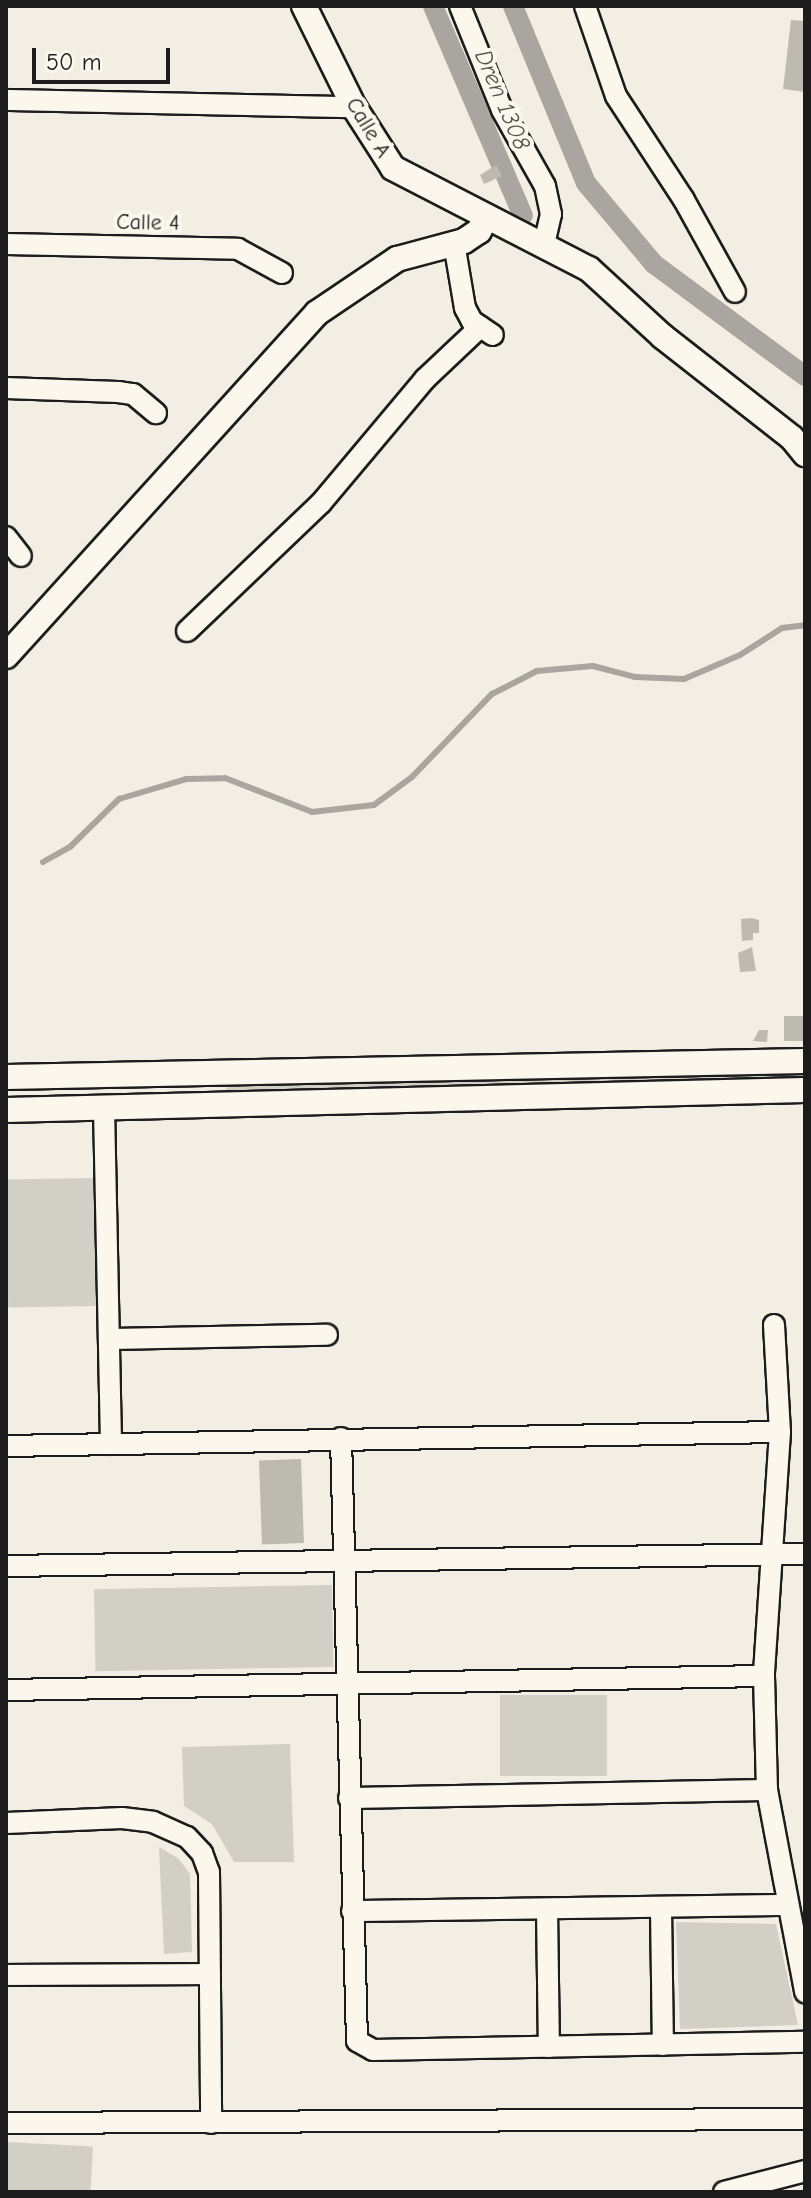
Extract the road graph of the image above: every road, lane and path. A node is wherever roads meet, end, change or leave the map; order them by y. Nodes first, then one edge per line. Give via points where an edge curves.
1 (304, 6) edge
2 (460, 6) edge
3 (585, 6) edge
4 (6, 100) edge
5 (354, 107) junction
6 (479, 215) junction
7 (454, 243) junction
8 (6, 244) edge
9 (544, 245) junction
10 (282, 273) dead end
11 (735, 292) dead end
12 (6, 388) edge
13 (156, 413) dead end
14 (805, 454) edge
15 (6, 537) edge
16 (21, 556) dead end
17 (187, 631) dead end
18 (6, 656) edge
19 (805, 1061) edge
20 (6, 1077) edge
21 (805, 1090) edge
22 (104, 1108) junction
23 (6, 1110) edge
24 (774, 1325) dead end
25 (327, 1335) dead end
26 (109, 1339) junction
27 (780, 1432) junction
28 (341, 1438) junction
29 (111, 1444) junction
30 (6, 1446) edge
31 (805, 1554) edge
32 (771, 1555) junction
33 (341, 1559) junction
34 (6, 1566) edge
35 (764, 1676) junction
36 (346, 1686) junction
37 (6, 1690) edge
38 (767, 1790) junction
39 (349, 1798) junction
40 (6, 1823) edge
41 (786, 1905) junction
42 (661, 1908) junction
43 (547, 1909) junction
44 (352, 1911) junction
45 (210, 1974) junction
46 (6, 1975) edge
47 (805, 1992) edge
48 (805, 2042) edge
49 (663, 2045) junction
50 (549, 2047) junction
51 (805, 2119) edge
52 (6, 2123) edge
53 (211, 2123) junction
54 (805, 2171) edge
55 (724, 2192) edge

1 - 5 street, Calle A
2 - 9 street via 502,110 545,186 551,214
3 - 11 street via 616,96 684,200
4 - 5 street
5 - 6 street, Calle A via 393,168
6 - 7 street via 479,231
6 - 9 street, Calle A
7 - 17 street via 465,308 487,331 425,379 321,503
7 - 18 street via 397,259 317,313
8 - 10 street, Calle 4 via 238,249
9 - 14 street, Calle A via 589,269
12 - 13 street via 133,394
15 - 16 street
19 - 20 street
21 - 22 street
22 - 23 street
22 - 26 street
24 - 27 street
25 - 26 street
26 - 29 street
27 - 28 street
27 - 32 street
28 - 29 street
28 - 33 street
29 - 30 street
31 - 32 street
32 - 33 street
32 - 35 street
33 - 34 street
33 - 36 street
35 - 36 street
35 - 38 street
36 - 37 street
36 - 39 street
38 - 39 street
38 - 41 street
39 - 44 street
40 - 45 street via 122,1818 153,1822 187,1837 202,1853 209,1872
41 - 42 street
41 - 47 street
42 - 43 street
42 - 49 street
43 - 44 street
43 - 50 street
44 - 50 street via 353,2024 360,2045 373,2050
45 - 46 street
45 - 53 street
48 - 49 street
49 - 50 street
51 - 53 street
52 - 53 street
54 - 55 street

